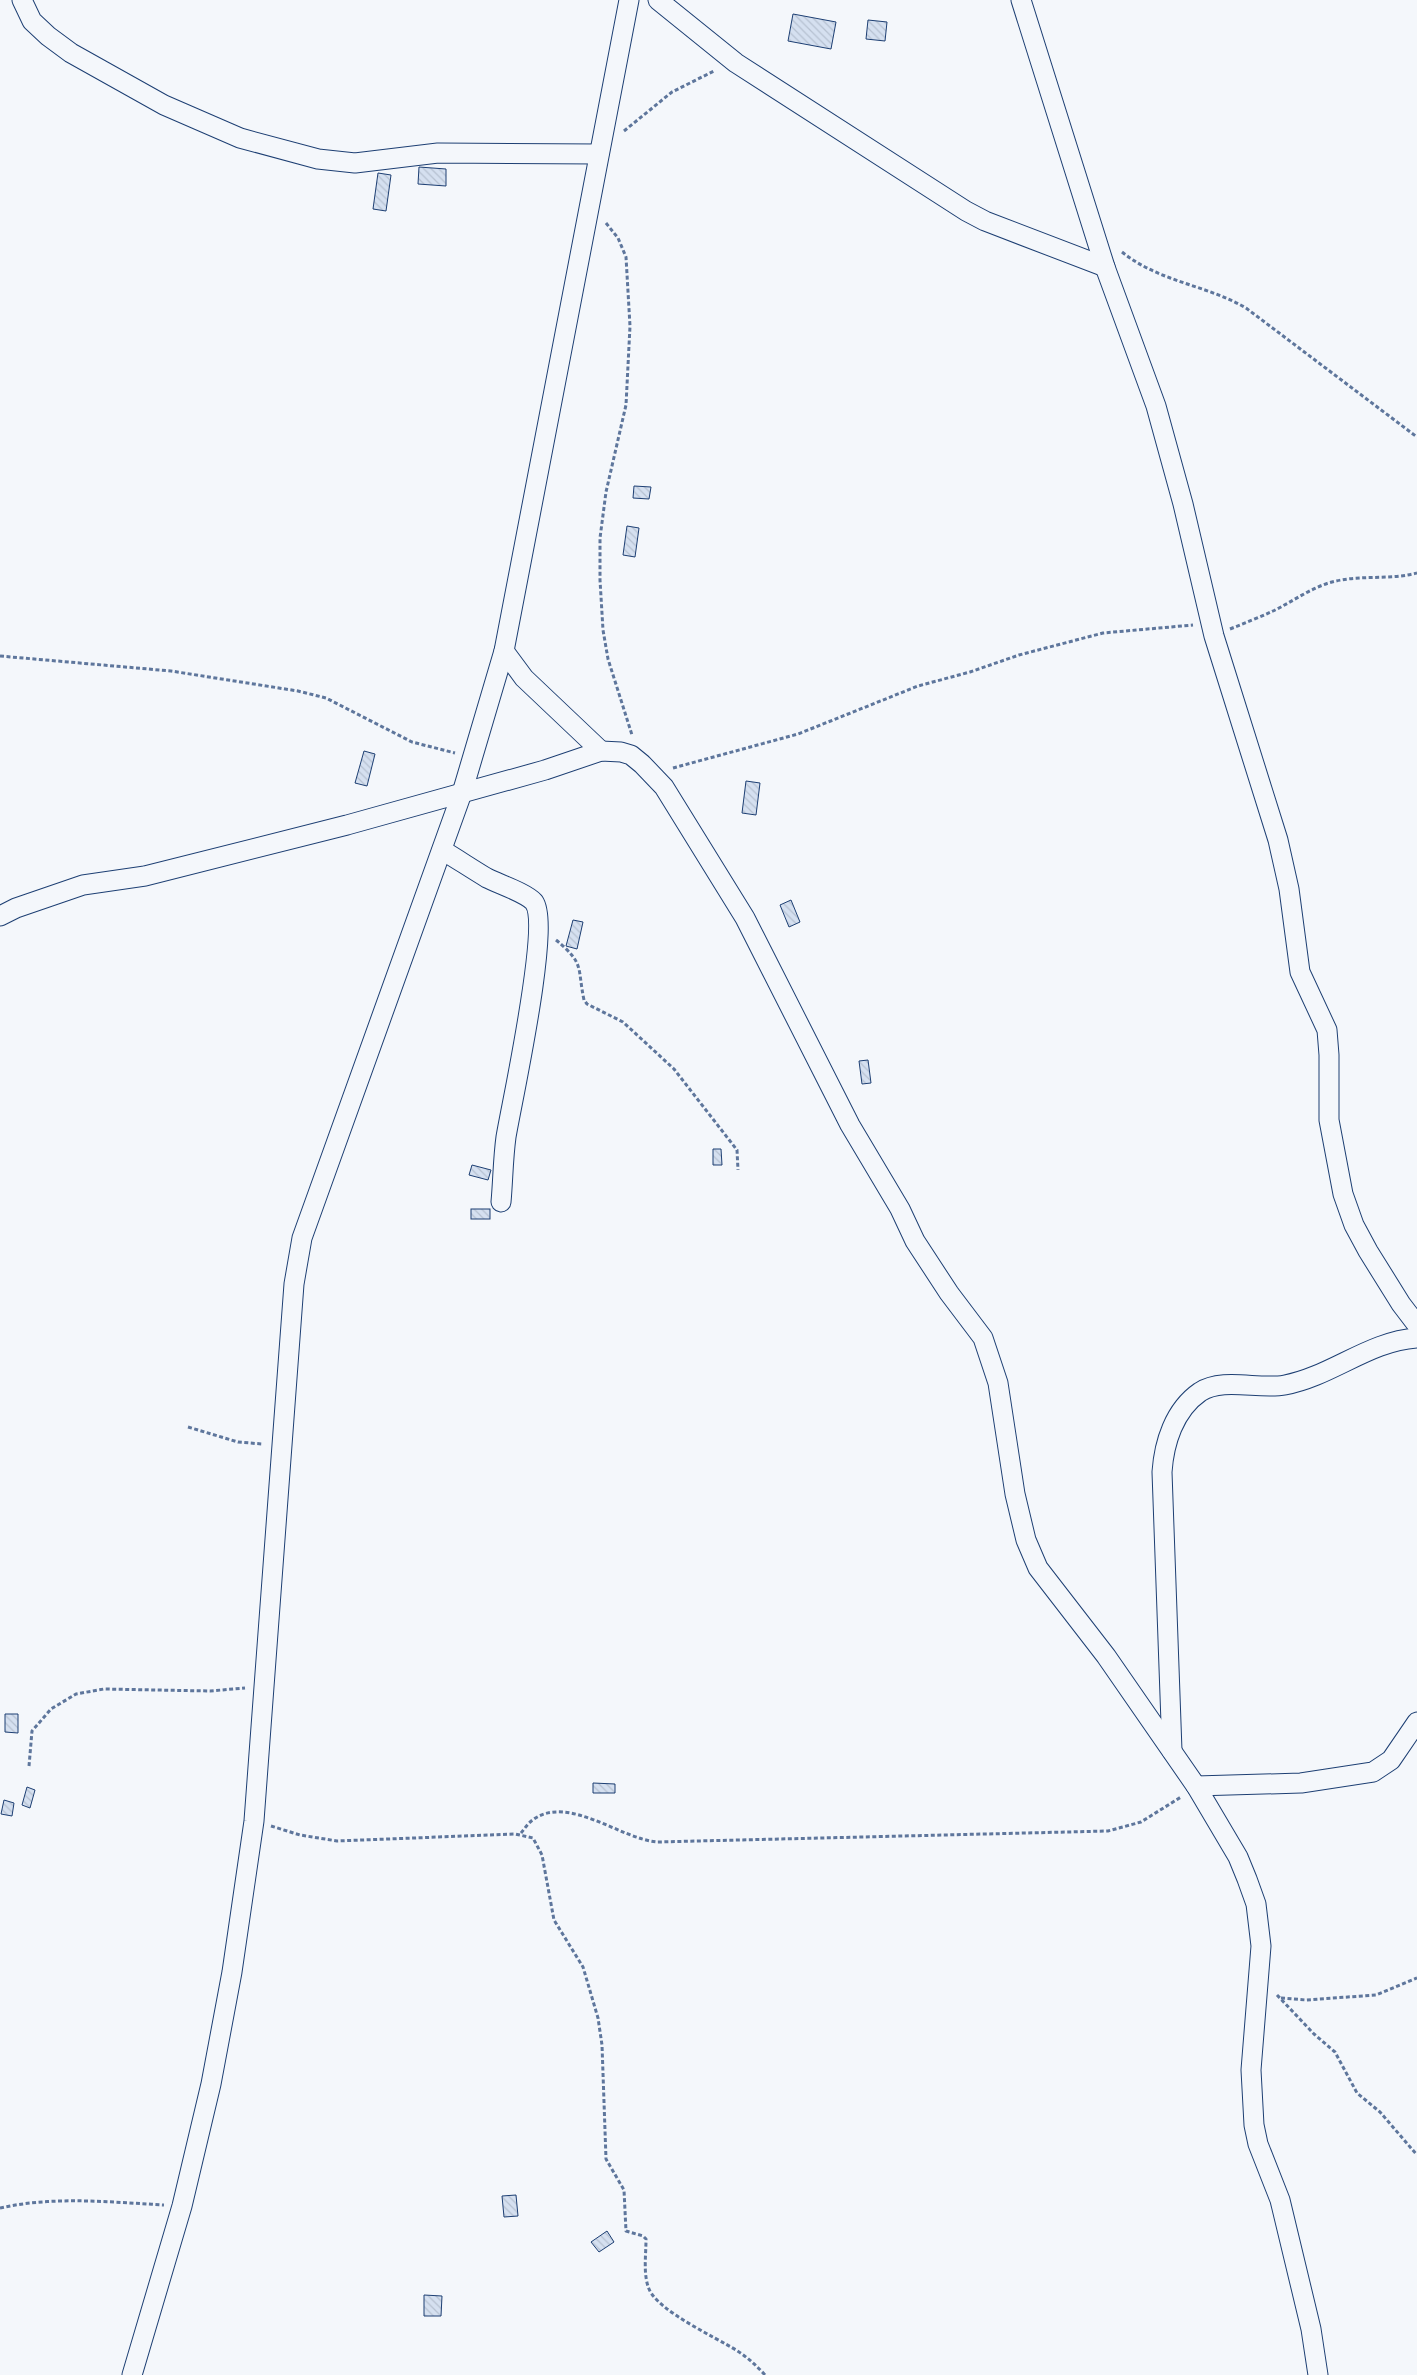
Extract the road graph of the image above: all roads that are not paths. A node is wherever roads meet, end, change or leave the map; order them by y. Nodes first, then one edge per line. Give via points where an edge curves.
1 (22, 0) edge
2 (629, 0) edge
3 (658, 0) edge
4 (1021, 0) edge
5 (599, 154) junction
6 (1105, 267) junction
7 (504, 651) junction
8 (601, 751) junction
9 (462, 793) junction
10 (442, 850) junction
11 (0, 916) edge
12 (501, 1202) dead end
13 (1417, 1325) edge
14 (1417, 1338) edge
15 (1417, 1722) edge
16 (1172, 1751) junction
17 (1196, 1786) junction
18 (132, 2375) edge
19 (1318, 2375) edge

1 - 5 street via 32,20 48,36 71,53 164,105 240,138 318,159 355,162 438,153
2 - 5 street
3 - 6 street via 736,63 966,211
4 - 6 street
5 - 7 street
6 - 13 street via 1156,406 1212,629 1278,840 1290,889 1300,972 1327,1030 1330,1120 1343,1194 1368,1251
7 - 8 street via 524,678
7 - 9 street
8 - 9 street
8 - 16 street via 631,755 669,794 745,918 850,1125 900,1209 915,1241 983,1338 998,1383 1022,1522 1038,1568 1106,1656
9 - 10 street
9 - 11 street via 145,876 83,885
10 - 12 street via 528,897 536,907 538,926 528,1026 506,1144
10 - 18 street via 302,1238 294,1284 254,1821 232,1972 182,2206
14 - 16 street via 1379,1346 1314,1376 1284,1385 1210,1387 1196,1395 1179,1414 1166,1444 1162,1472
15 - 17 street via 1391,1760 1373,1772 1317,1782
16 - 17 street
17 - 19 street via 1238,1858 1256,1904 1261,1946 1251,2070 1254,2125 1280,2200 1311,2329

